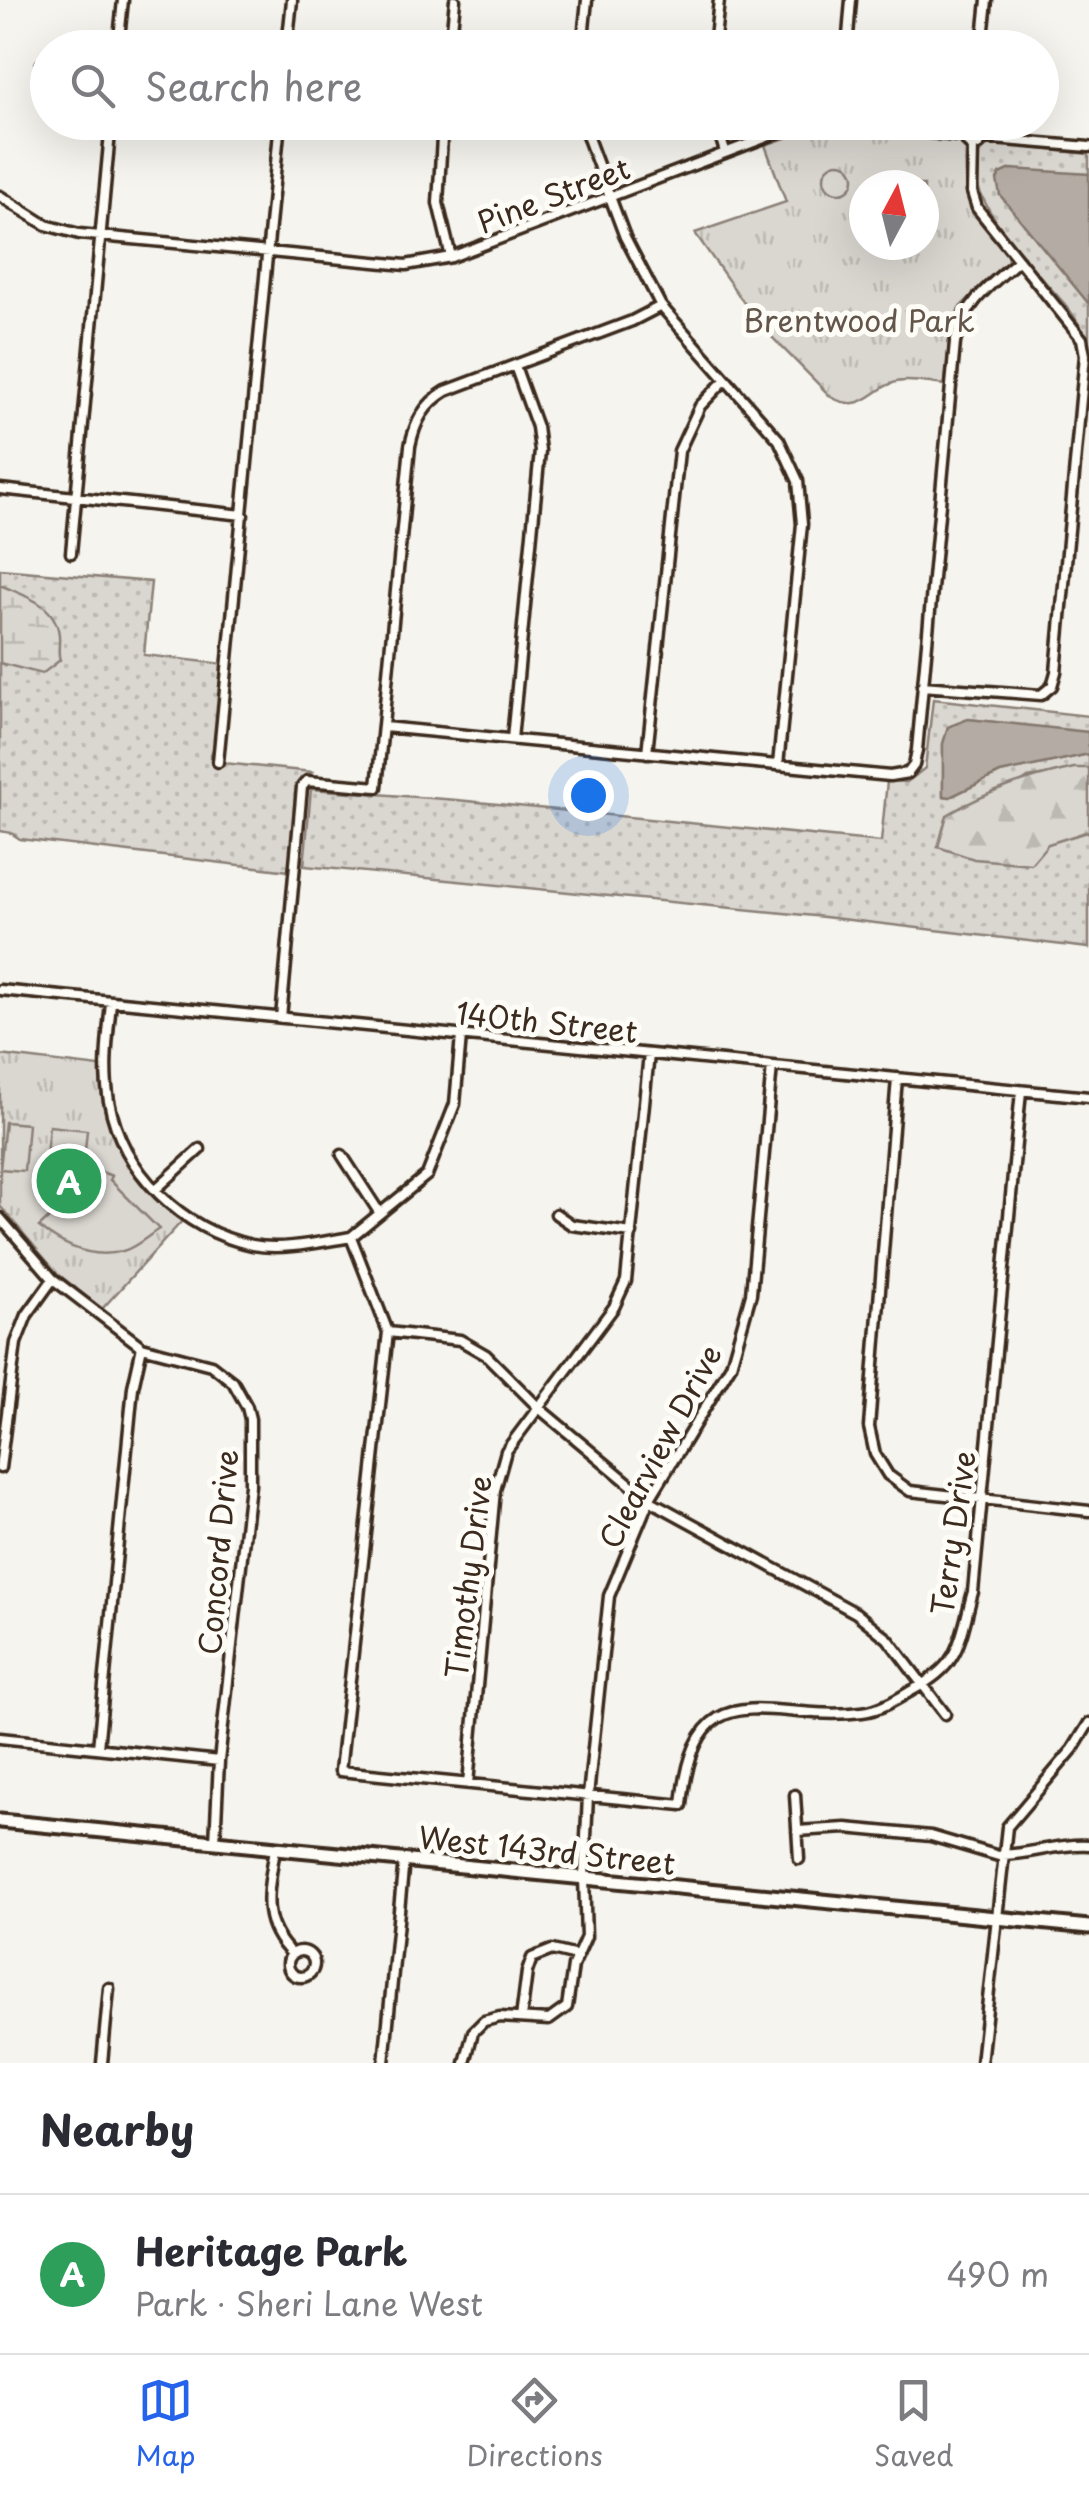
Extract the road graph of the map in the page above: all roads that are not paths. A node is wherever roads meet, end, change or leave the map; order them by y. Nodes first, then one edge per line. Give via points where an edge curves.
1 (123, 0) edge
2 (292, 0) edge
3 (455, 0) edge
4 (587, 0) edge
5 (719, 0) edge
6 (851, 0) edge
7 (987, 0) edge
8 (120, 30) edge
9 (290, 30) edge
10 (452, 30) edge
11 (584, 30) edge
12 (716, 30) edge
13 (848, 30) edge
14 (984, 30) edge
15 (109, 140) edge
16 (278, 140) edge
17 (442, 140) edge
18 (589, 140) edge
19 (721, 140) edge
20 (758, 140) edge
21 (969, 140) edge
22 (979, 140) edge
23 (1003, 140) edge
24 (973, 145) junction
25 (1089, 148) edge
26 (725, 152) junction
27 (0, 196) edge
28 (610, 196) junction
29 (100, 236) junction
30 (268, 253) junction
31 (451, 257) junction
32 (1019, 260) junction
33 (661, 306) junction
34 (515, 366) junction
35 (725, 380) junction
36 (0, 489) edge
37 (74, 496) junction
38 (243, 515) junction
39 (71, 553) dead end
40 (922, 686) junction
41 (384, 726) junction
42 (512, 739) junction
43 (647, 752) junction
44 (218, 762) dead end
45 (778, 765) junction
46 (0, 990) edge
47 (111, 1002) junction
48 (280, 1018) junction
49 (462, 1036) junction
50 (649, 1054) junction
51 (772, 1066) junction
52 (897, 1078) junction
53 (1021, 1090) junction
54 (1089, 1097) edge
55 (200, 1149) dead end
56 (342, 1155) dead end
57 (154, 1190) junction
58 (379, 1212) junction
59 (556, 1214) dead end
60 (0, 1218) edge
61 (632, 1232) junction
62 (350, 1237) junction
63 (53, 1279) junction
64 (388, 1332) junction
65 (142, 1347) junction
66 (540, 1409) junction
67 (0, 1468) edge
68 (648, 1500) junction
69 (982, 1501) junction
70 (1089, 1511) edge
71 (924, 1684) junction
72 (945, 1714) dead end
73 (1089, 1722) edge
74 (0, 1738) edge
75 (98, 1748) junction
76 (219, 1761) junction
77 (468, 1784) junction
78 (795, 1795) dead end
79 (588, 1796) junction
80 (0, 1820) edge
81 (796, 1831) junction
82 (214, 1842) junction
83 (1089, 1845) edge
84 (276, 1848) junction
85 (1002, 1856) junction
86 (799, 1859) dead end
87 (404, 1860) junction
88 (584, 1878) junction
89 (996, 1918) junction
90 (1089, 1927) edge
91 (292, 1954) dead end
92 (577, 1956) junction
93 (109, 1988) dead end
94 (521, 2018) junction
95 (102, 2063) edge
96 (384, 2063) edge
97 (466, 2063) edge
98 (981, 2063) edge

1 - 8 street
2 - 9 street
3 - 10 street
4 - 11 street
5 - 12 street
6 - 13 street
7 - 14 street
15 - 29 street
16 - 30 street
17 - 31 street via 438,203
18 - 28 street
19 - 26 street
20 - 26 street, Pine Street
21 - 24 street
22 - 24 street
23 - 25 street
24 - 32 street via 977,208
26 - 28 street, Pine Street
27 - 29 street, Pine Street via 46,225
28 - 31 street, Pine Street
28 - 33 street
29 - 30 street, Pine Street
29 - 37 street
30 - 31 street, Pine Street via 388,265
30 - 38 street
32 - 40 street via 971,302 954,343
32 - 40 street via 1082,339 1085,355 1055,679 1048,691 1030,696
33 - 34 street
33 - 35 street
34 - 41 street via 439,395 413,431
34 - 42 street via 540,450
35 - 43 street via 700,406 678,451
35 - 45 street via 779,440 802,500
36 - 37 street
37 - 38 street
37 - 39 street
38 - 44 street
40 - 45 street via 916,750 911,769 900,776
41 - 42 street
41 - 48 street via 377,787 307,781 302,787
42 - 43 street
43 - 45 street
46 - 47 street, 140th Street
47 - 48 street, 140th Street
47 - 57 street via 109,1102 119,1136
48 - 49 street, 140th Street
49 - 50 street, 140th Street
49 - 58 street via 454,1104 427,1175
50 - 51 street, 140th Street
50 - 61 street, Timothy Drive
51 - 52 street, 140th Street
51 - 68 street, Clearview Drive via 743,1328 731,1366
52 - 53 street, 140th Street
52 - 69 street via 869,1427 888,1475 910,1491
53 - 54 street, 140th Street
53 - 69 street, Terry Drive
55 - 57 street
56 - 58 street
57 - 62 street via 218,1234 255,1246
58 - 62 street
59 - 61 street via 572,1225
60 - 63 street, Concord Drive
61 - 66 street, Timothy Drive via 626,1281 614,1307
62 - 64 street
63 - 65 street, Concord Drive
63 - 67 street via 26,1315 16,1343
64 - 66 street via 460,1340 486,1355
64 - 77 street via 340,1772
65 - 75 street
65 - 76 street, Concord Drive via 212,1365 232,1382 250,1420 250,1485
66 - 68 street
66 - 77 street, Timothy Drive via 506,1452 496,1490
68 - 71 street via 856,1613 888,1639
68 - 79 street, Clearview Drive via 610,1596
69 - 70 street
69 - 71 street, Terry Drive via 973,1592 952,1658
71 - 72 street
71 - 79 street, Terry Drive via 865,1712 748,1707 723,1716 693,1748 682,1805
73 - 85 street via 1007,1828
74 - 75 street
75 - 76 street
76 - 82 street, Concord Drive
77 - 79 street
78 - 81 street
79 - 88 street, Clearview Drive
80 - 82 main road, West 143rd Street
81 - 85 street via 931,1836
81 - 86 street
82 - 84 main road, West 143rd Street
83 - 85 street
84 - 87 main road, West 143rd Street
84 - 91 street via 270,1926
85 - 89 street
87 - 88 main road, West 143rd Street
87 - 96 street
88 - 89 main road, West 143rd Street
88 - 92 street, Clearview Drive via 586,1936
89 - 90 main road, West 143rd Street
89 - 98 street
92 - 94 street, Clearview Drive via 562,2013 549,2020
92 - 94 street via 552,1950 532,1958
93 - 95 street
94 - 97 street, Clearview Drive via 492,2018 478,2026

